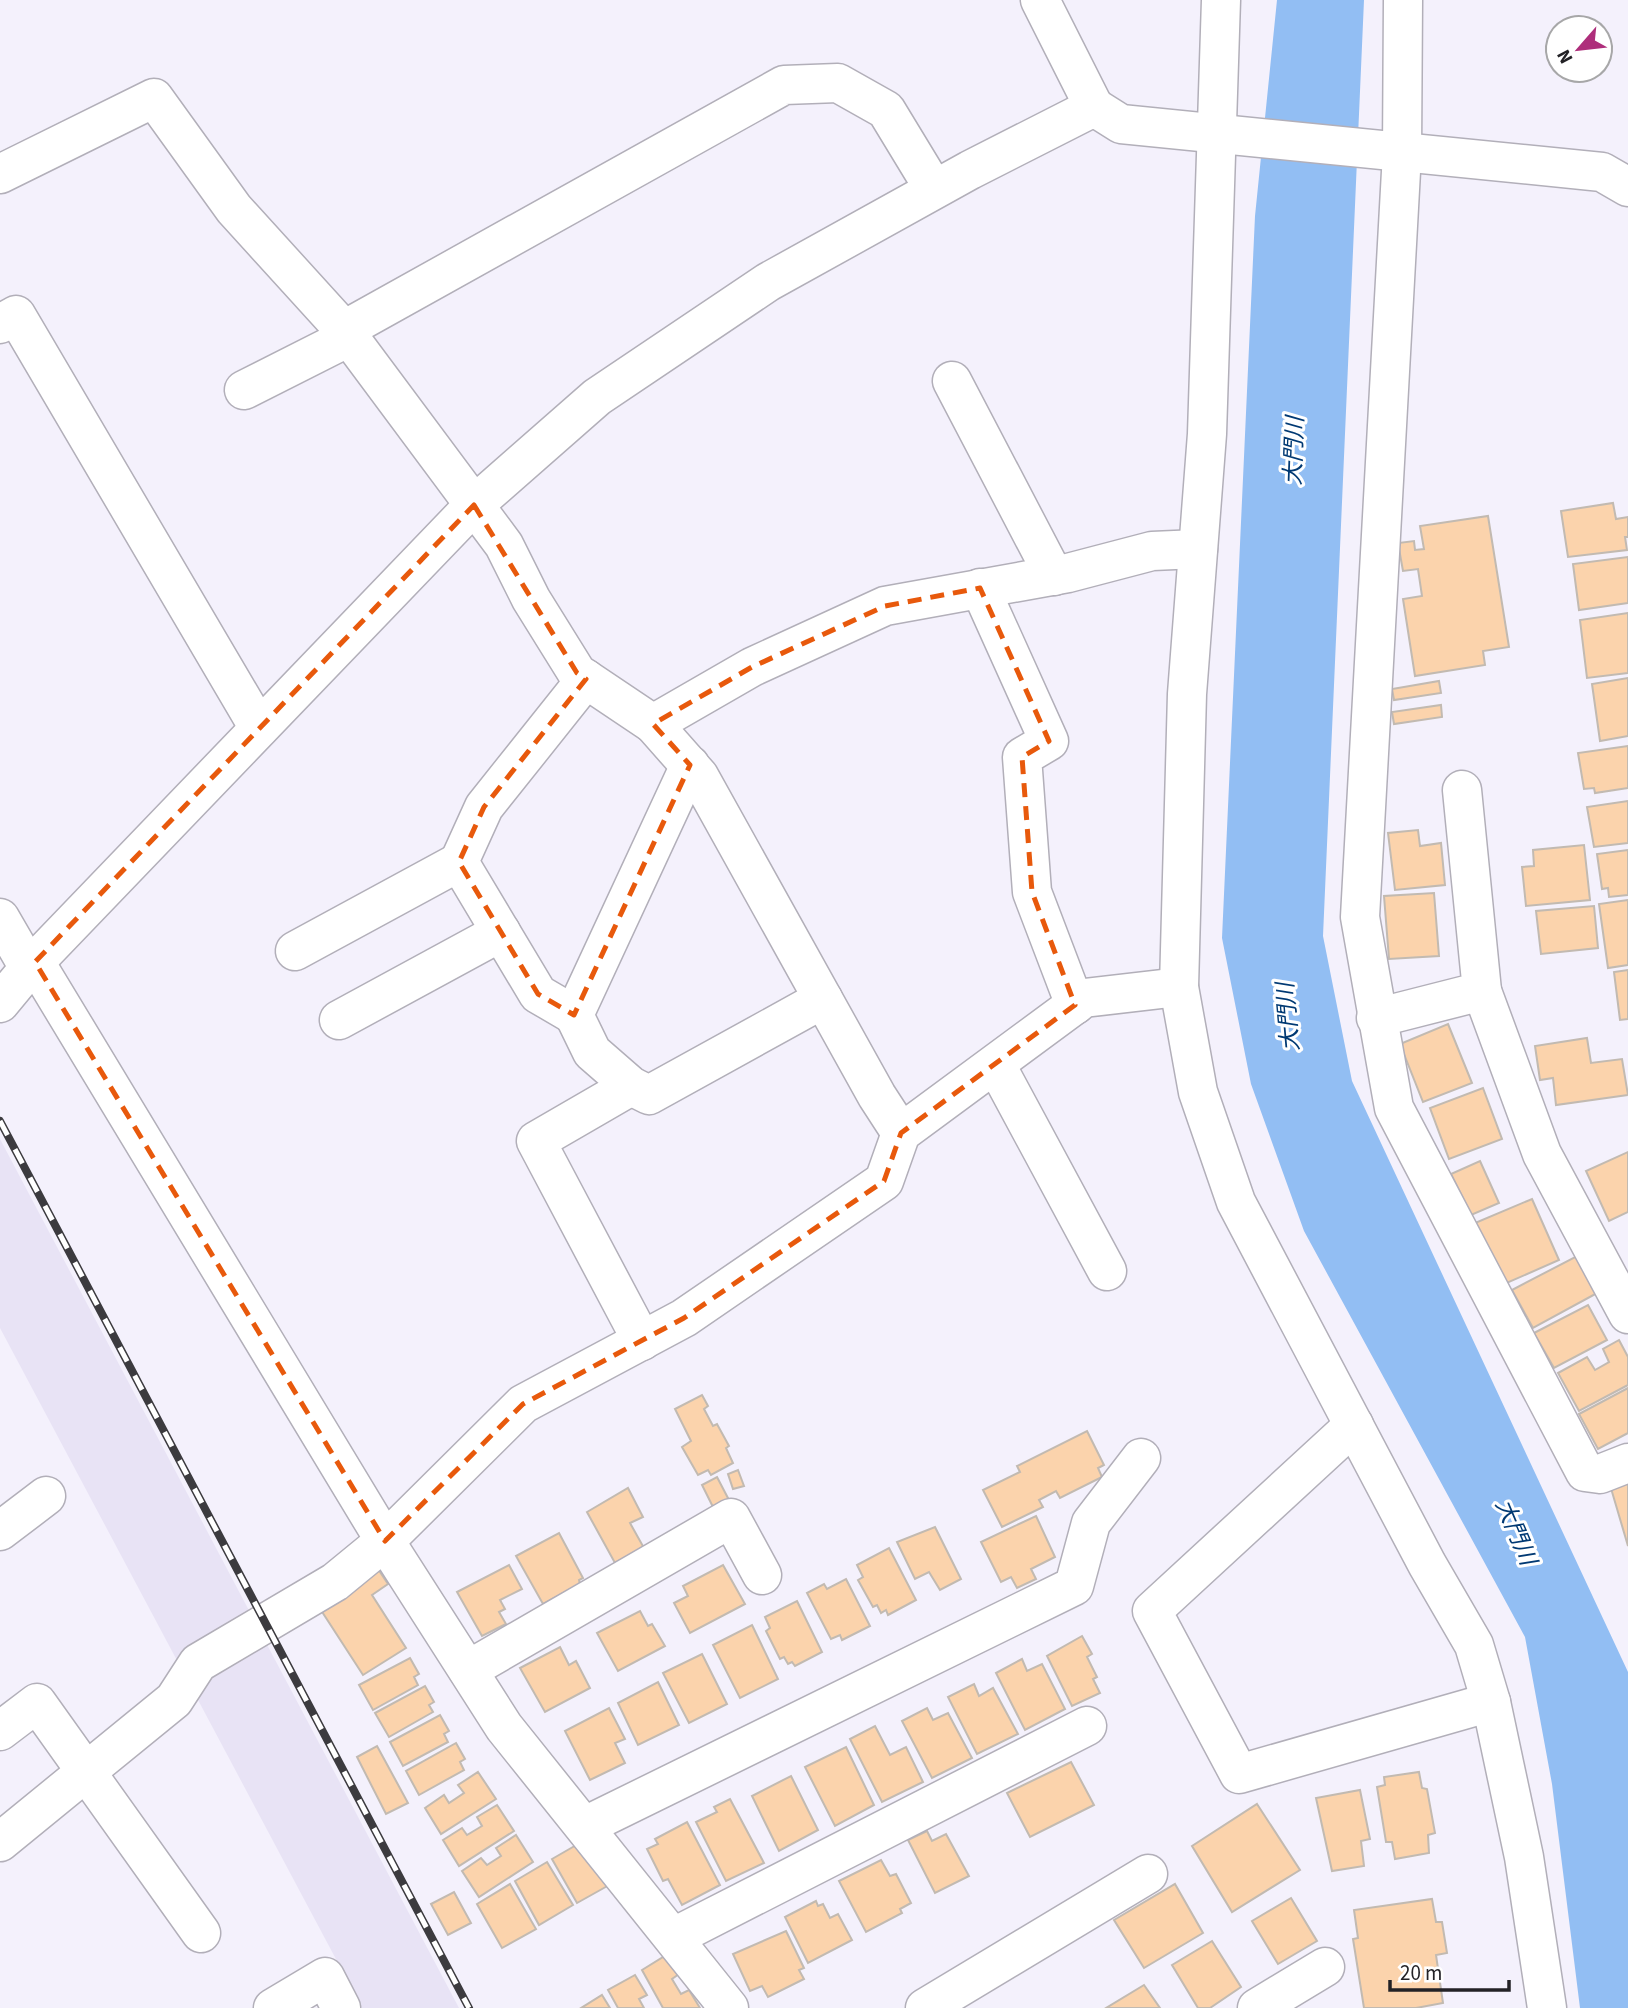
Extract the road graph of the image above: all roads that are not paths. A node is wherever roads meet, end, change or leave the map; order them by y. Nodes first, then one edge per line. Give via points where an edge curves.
1 (1040, 0) edge
2 (1221, 0) edge
3 (1403, 0) edge
4 (1094, 107) junction
5 (1225, 134) junction
6 (1395, 152) junction
7 (0, 174) edge
8 (1628, 187) edge
9 (934, 190) junction
10 (0, 324) edge
11 (347, 333) junction
12 (952, 381) dead end
13 (244, 390) dead end
14 (474, 505) junction
15 (1198, 549) junction
16 (1054, 576) junction
17 (980, 589) junction
18 (586, 679) junction
19 (653, 724) junction
20 (260, 728) junction
21 (690, 765) junction
22 (1462, 790) dead end
23 (458, 862) junction
24 (0, 918) edge
25 (501, 932) junction
26 (295, 951) dead end
27 (32, 965) junction
28 (1179, 987) junction
29 (1482, 991) junction
30 (823, 999) junction
31 (0, 1003) edge
32 (1075, 1005) junction
33 (574, 1015) junction
34 (1376, 1018) junction
35 (338, 1020) dead end
36 (996, 1065) junction
37 (631, 1086) junction
38 (901, 1133) junction
39 (1107, 1271) dead end
40 (1628, 1314) edge
41 (642, 1341) junction
42 (1354, 1425) junction
43 (1141, 1458) dead end
44 (1628, 1463) edge
45 (46, 1496) dead end
46 (0, 1531) edge
47 (385, 1541) junction
48 (762, 1575) dead end
49 (468, 1670) junction
50 (1491, 1702) junction
51 (1087, 1726) dead end
52 (0, 1731) edge
53 (87, 1770) junction
54 (585, 1826) junction
55 (0, 1842) edge
56 (1148, 1874) dead end
57 (201, 1933) dead end
58 (674, 1937) junction
59 (1325, 1967) dead end
60 (273, 2008) edge
61 (341, 2008) edge
62 (729, 2008) edge
63 (925, 2008) edge
64 (1257, 2008) edge
65 (1547, 2008) edge

1 - 4 street
2 - 5 street
3 - 6 street
4 - 5 street via 1121,124
4 - 9 street
5 - 6 street
5 - 15 street
6 - 8 street via 1602,172
6 - 34 street via 1360,917
7 - 11 street via 154,98 234,209
9 - 11 street via 886,110 838,83 784,85
9 - 14 street via 768,282 597,397
10 - 20 street via 16,315
11 - 13 street
11 - 14 street
12 - 16 street
14 - 18 street via 504,545 577,673
14 - 20 street
15 - 16 street via 1152,551
15 - 28 street via 1187,694
16 - 17 street
17 - 19 street via 885,606 752,667
17 - 32 street via 1049,741 1022,757 1031,892
18 - 19 street
18 - 23 street via 484,807
19 - 21 street
20 - 27 street
21 - 30 street
21 - 33 street
22 - 29 street
23 - 25 street
23 - 26 street
24 - 27 street
25 - 33 street via 538,994
25 - 35 street
27 - 31 street
27 - 47 street
28 - 32 street via 1084,998
28 - 42 street via 1198,1092 1236,1202
29 - 34 street
29 - 40 street via 1542,1154
30 - 37 street via 649,1095
30 - 38 street
32 - 36 street
33 - 37 street via 592,1052
34 - 44 street via 1394,1108 1585,1472 1600,1474
36 - 38 street
36 - 39 street
37 - 41 street via 536,1141
38 - 41 street via 884,1181 684,1318
41 - 47 street via 523,1404
42 - 50 street via 1474,1645
42 - 50 street via 1152,1611 1239,1774
43 - 54 street via 1091,1523 1074,1586
45 - 46 street
47 - 49 street
47 - 53 street via 335,1582 198,1663 174,1700
48 - 49 street via 731,1518
49 - 54 street via 504,1727
50 - 65 street via 1524,1857
51 - 58 street
52 - 53 street via 37,1703
53 - 55 street
53 - 57 street
54 - 58 street
56 - 63 street
58 - 62 street
59 - 64 street
60 - 61 street via 325,1976

